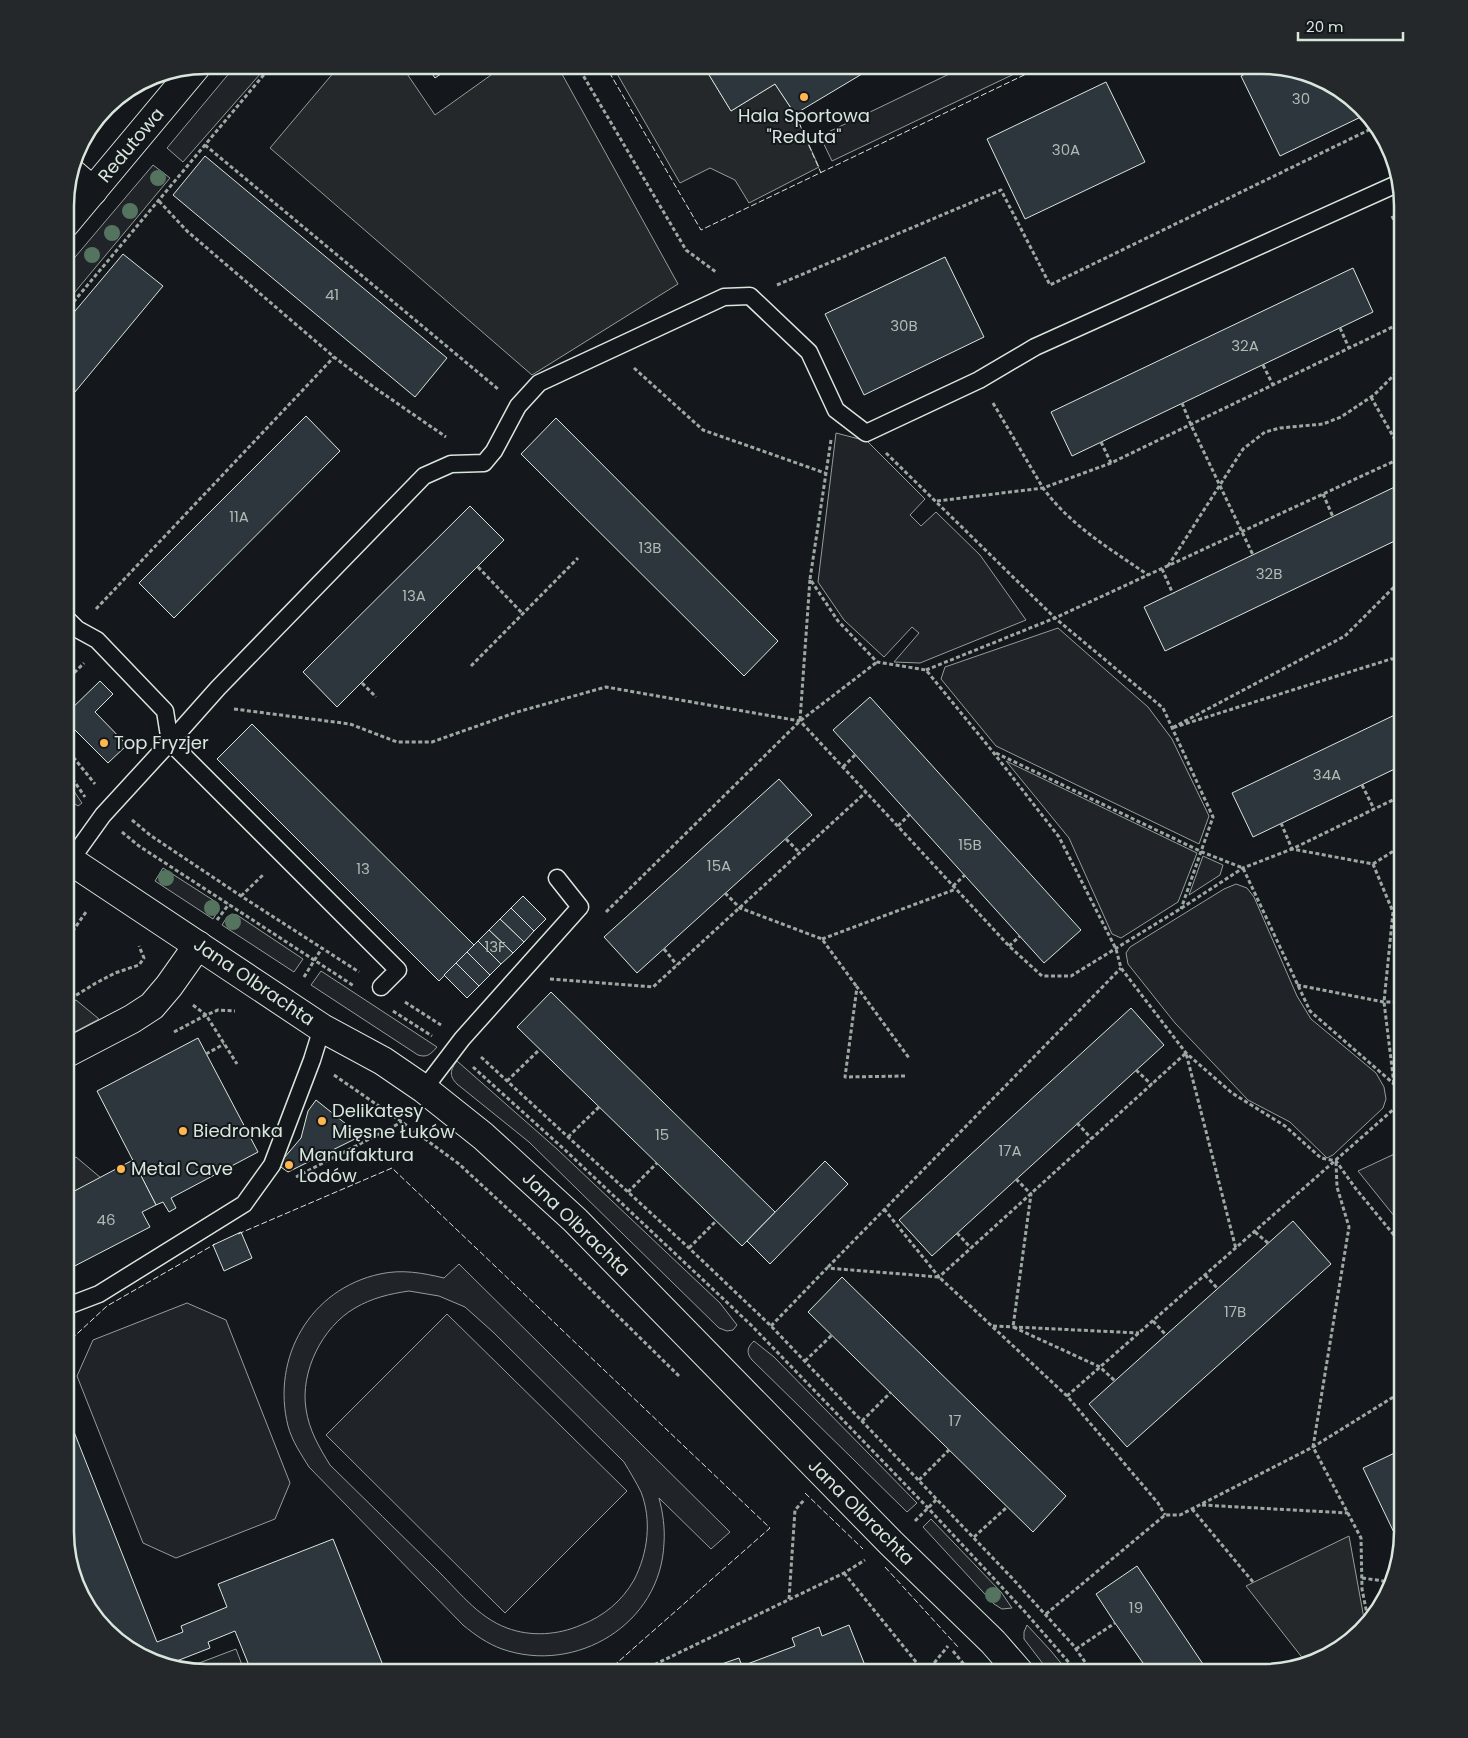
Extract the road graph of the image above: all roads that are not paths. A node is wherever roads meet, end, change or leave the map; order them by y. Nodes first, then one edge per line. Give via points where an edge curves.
1 (189, 75) edge
2 (77, 177) edge
3 (1393, 186) edge
4 (93, 191) junction
5 (74, 213) edge
6 (74, 627) edge
7 (170, 742) junction
8 (74, 852) edge
9 (74, 863) edge
10 (557, 878) dead end
11 (198, 945) junction
12 (382, 986) road end
13 (322, 1028) junction
14 (74, 1049) edge
15 (424, 1089) junction
16 (74, 1304) edge
17 (1012, 1664) edge

1 - 4 street, Redutowa
2 - 4 street
3 - 7 lane via 1035,347 979,380 866,433 836,410 809,352 750,296 724,298 539,383 518,406 484,463 451,464 424,476 218,688
4 - 5 street, Redutowa
6 - 7 lane via 97,640 165,711
7 - 8 lane
7 - 12 lane via 398,970
9 - 11 street, Jana Olbrachta
10 - 15 lane via 580,907 462,1039
11 - 13 street, Jana Olbrachta
11 - 14 street via 152,1006
13 - 15 street, Jana Olbrachta via 384,1061
13 - 16 lane via 272,1165 244,1204 99,1294
15 - 17 street, Jana Olbrachta via 483,1136 575,1220

